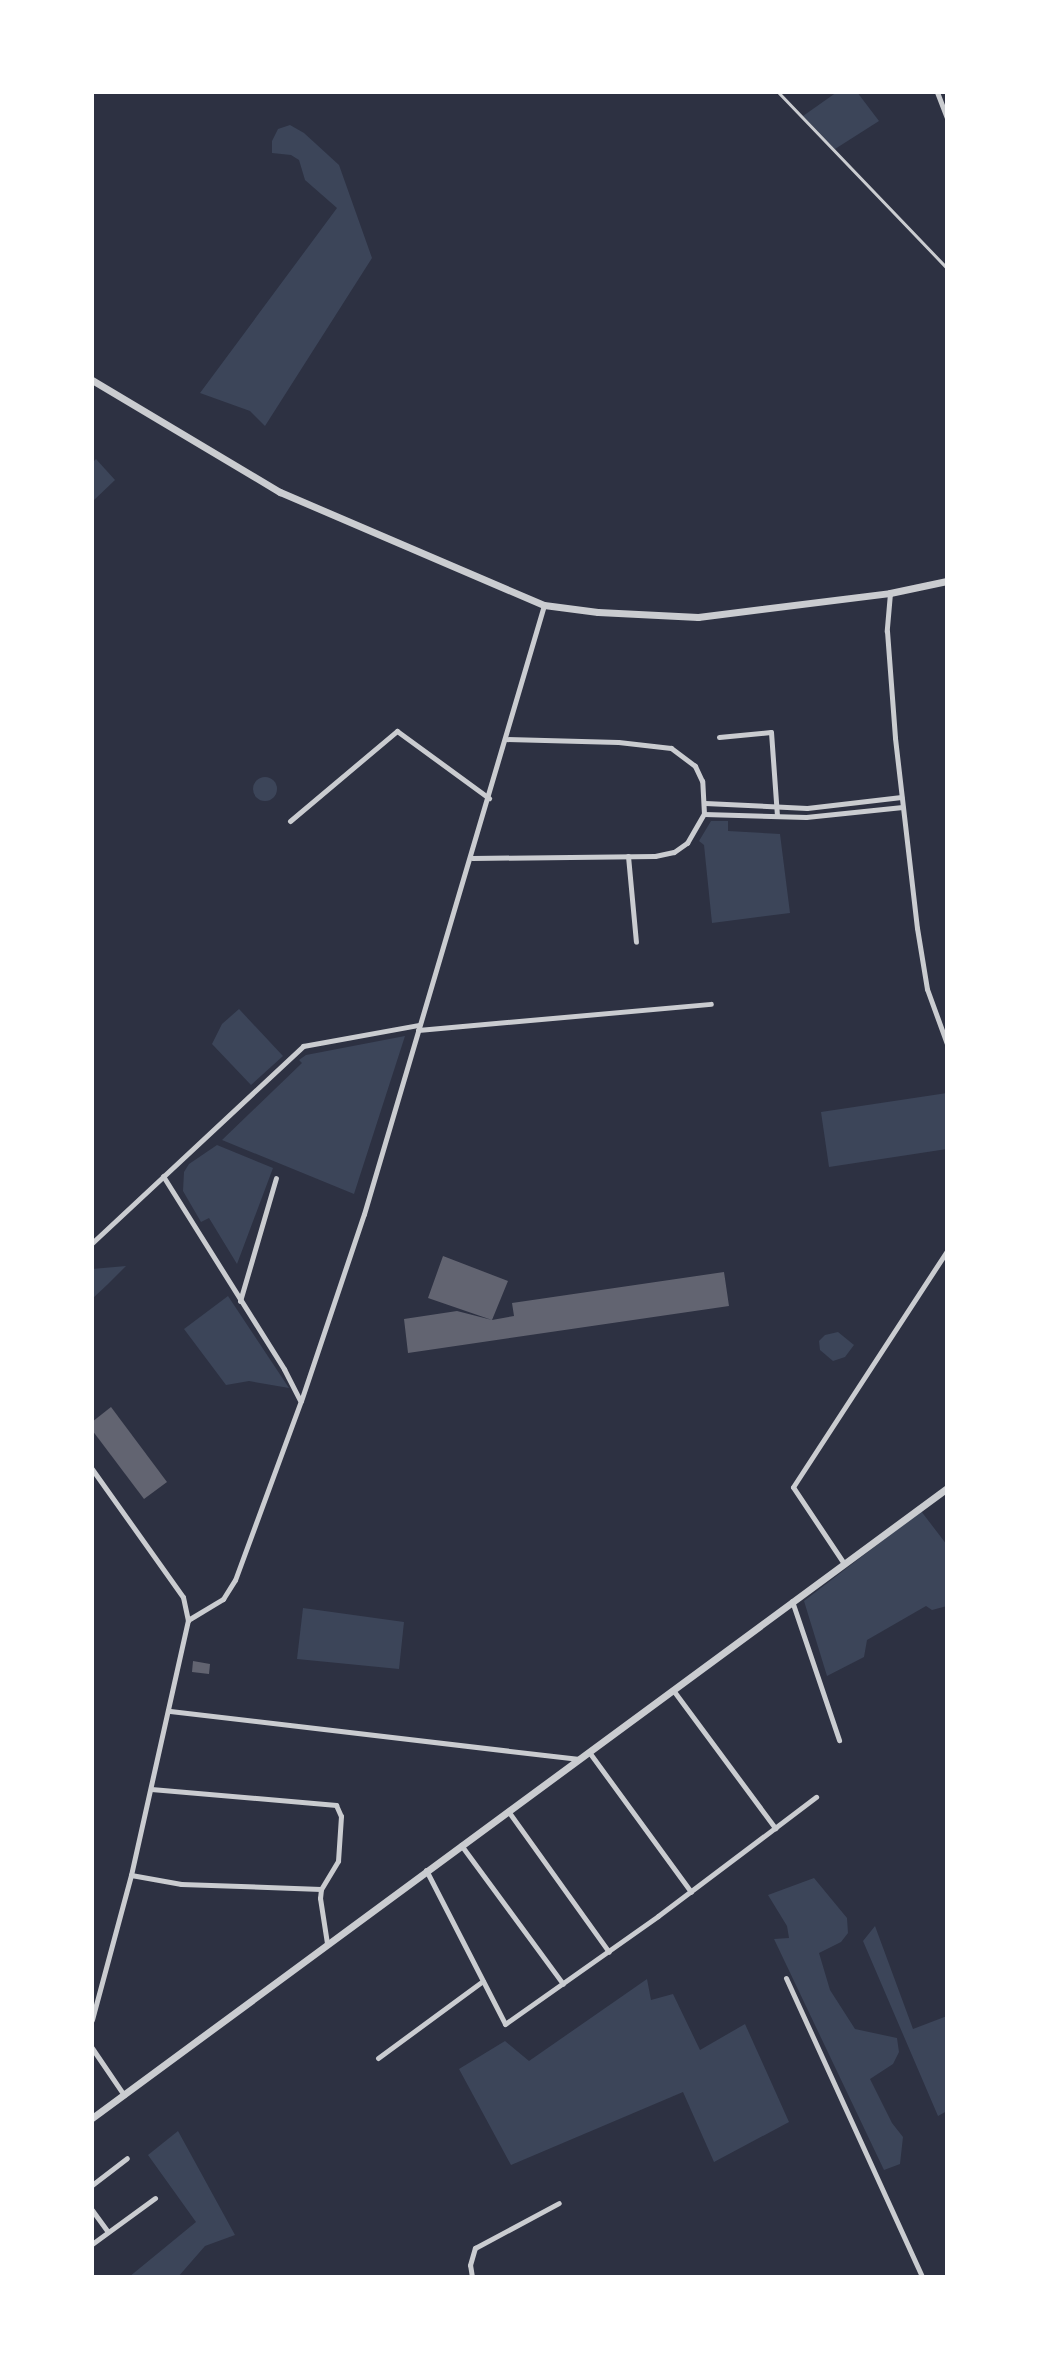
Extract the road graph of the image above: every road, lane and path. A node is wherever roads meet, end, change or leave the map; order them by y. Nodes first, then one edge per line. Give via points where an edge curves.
1 (778, 92) edge
2 (937, 92) edge
3 (947, 118) edge
4 (947, 268) edge
5 (92, 380) edge
6 (947, 581) edge
7 (890, 593) junction
8 (544, 605) junction
9 (719, 737) dead end
10 (505, 739) junction
11 (901, 797) junction
12 (489, 798) junction
13 (705, 803) junction
14 (777, 807) junction
15 (902, 807) junction
16 (704, 814) junction
17 (777, 816) junction
18 (290, 821) dead end
19 (628, 856) junction
20 (471, 858) junction
21 (636, 942) dead end
22 (711, 1004) dead end
23 (419, 1028) junction
24 (947, 1044) edge
25 (163, 1176) junction
26 (276, 1178) dead end
27 (92, 1243) edge
28 (947, 1251) edge
29 (240, 1302) junction
30 (301, 1401) junction
31 (92, 1469) edge
32 (947, 1488) edge
33 (843, 1562) junction
34 (791, 1600) junction
35 (188, 1620) junction
36 (672, 1690) junction
37 (170, 1711) junction
38 (839, 1740) dead end
39 (589, 1752) junction
40 (580, 1759) junction
41 (151, 1789) junction
42 (816, 1797) dead end
43 (507, 1810) junction
44 (775, 1828) junction
45 (460, 1844) junction
46 (426, 1870) junction
47 (131, 1875) junction
48 (321, 1889) junction
49 (691, 1892) junction
50 (327, 1943) junction
51 (609, 1952) junction
52 (786, 1978) dead end
53 (483, 1981) junction
54 (563, 1984) junction
55 (92, 2020) edge
56 (92, 2048) edge
57 (378, 2058) dead end
58 (124, 2095) junction
59 (92, 2118) edge
60 (127, 2158) dead end
61 (92, 2185) edge
62 (155, 2198) dead end
63 (559, 2203) dead end
64 (92, 2210) edge
65 (108, 2232) junction
66 (92, 2244) edge
67 (472, 2277) edge
68 (922, 2277) edge

1 - 4 lane
2 - 3 street
5 - 8 street via 280,492
6 - 7 street
7 - 8 street via 698,617
7 - 11 street via 887,631
8 - 10 street
9 - 14 street via 771,732
10 - 12 street
10 - 13 street via 671,748 695,766
11 - 14 street
11 - 15 street
12 - 18 street via 397,731
12 - 20 street
13 - 14 street
13 - 16 street
14 - 17 street
15 - 17 street
15 - 24 street via 927,989
16 - 17 street
16 - 19 street via 687,843 674,852
19 - 20 street
19 - 21 street
20 - 23 street
22 - 23 street
23 - 25 street via 303,1046
23 - 30 street
25 - 27 street
25 - 29 street
26 - 29 street
28 - 33 street via 793,1487
29 - 30 street
30 - 35 street via 235,1580 223,1599
31 - 35 street via 183,1597
32 - 33 street
33 - 34 street
34 - 36 street
34 - 38 street
35 - 37 street
36 - 39 street
36 - 44 street
37 - 40 street
37 - 41 street
39 - 40 street
39 - 49 street
40 - 43 street
41 - 47 street
41 - 48 street via 336,1805 341,1816 338,1861
42 - 44 street
43 - 45 street
43 - 51 street
44 - 49 street
45 - 46 street
45 - 54 street
46 - 50 street
46 - 53 street
47 - 48 street via 181,1884
47 - 55 street
48 - 50 street
49 - 51 street
50 - 58 street
51 - 54 street
52 - 68 street
53 - 54 street via 505,2024
53 - 57 street
56 - 58 street
58 - 59 street
60 - 61 street
62 - 65 street
63 - 67 street via 475,2248
64 - 65 street
65 - 66 street

